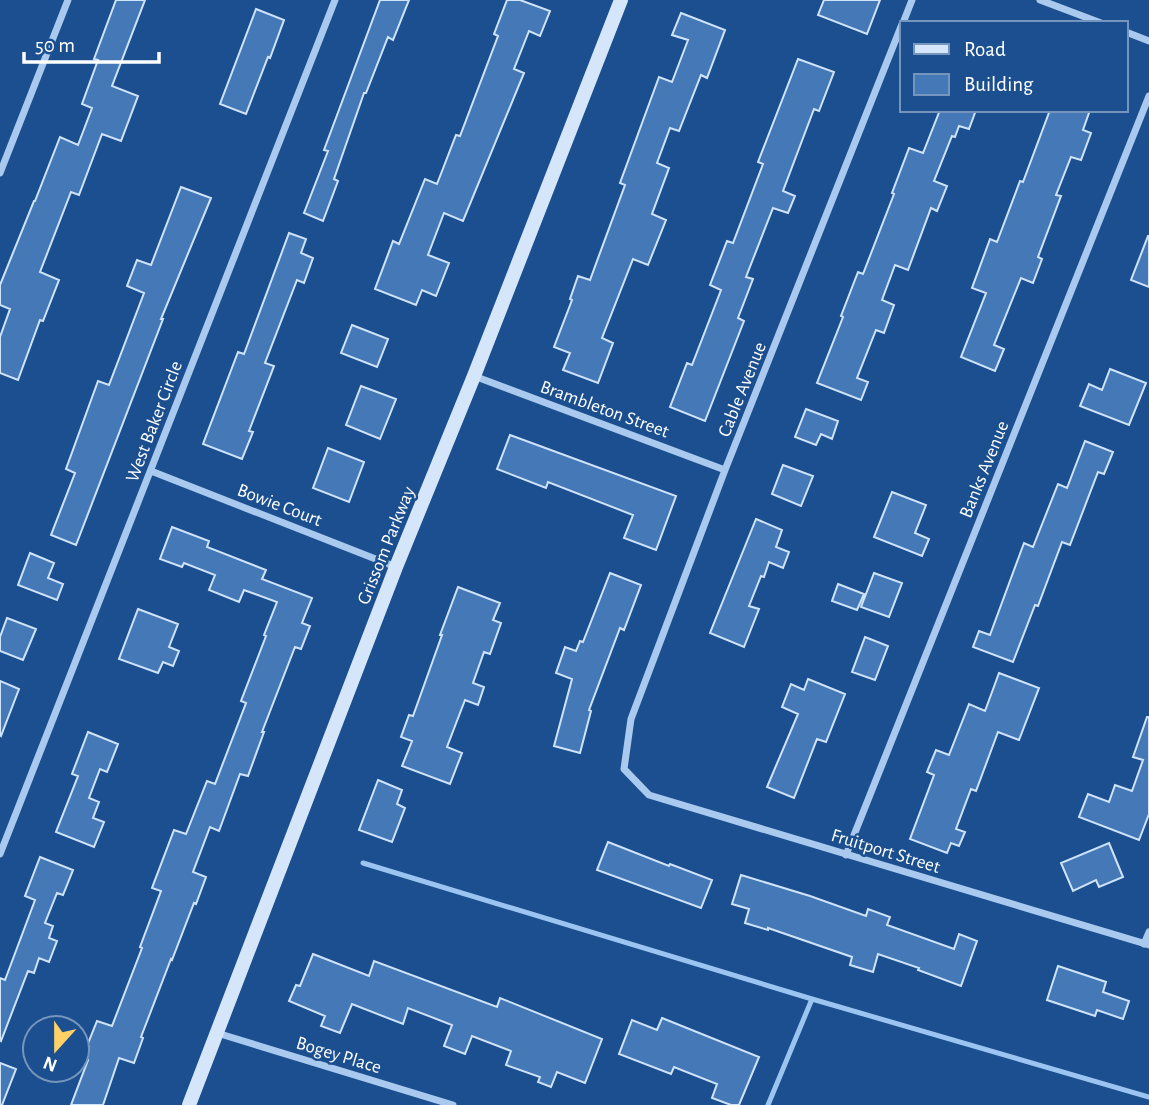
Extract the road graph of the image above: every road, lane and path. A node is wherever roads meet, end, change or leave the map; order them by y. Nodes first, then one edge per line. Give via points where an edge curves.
1 (68, 0) edge
2 (335, 0) edge
3 (621, 0) edge
4 (912, 0) edge
5 (1040, 0) edge
6 (904, 21) edge
7 (1096, 21) edge
8 (900, 31) edge
9 (1128, 33) edge
10 (1149, 41) edge
11 (1149, 96) edge
12 (0, 173) edge
13 (474, 376) junction
14 (725, 470) junction
15 (151, 471) junction
16 (396, 567) junction
17 (624, 769) joint
18 (0, 853) edge
19 (846, 855) junction
20 (1149, 932) edge
21 (1147, 944) edge
22 (217, 1033) junction
23 (189, 1105) edge
24 (453, 1105) edge

1 - 12 street
2 - 15 street, West Baker Circle
3 - 13 main road, Grissom Parkway
4 - 6 street, Cable Avenue
5 - 7 street
8 - 14 street, Cable Avenue
9 - 10 street
11 - 19 street, Banks Avenue
13 - 14 street, Brambleton Street
13 - 16 main road, Grissom Parkway
14 - 17 street, Cable Avenue via 631,719
15 - 16 street, Bowie Court
15 - 18 street, West Baker Circle
16 - 22 main road, Grissom Parkway
17 - 19 street, Fruitport Street via 649,795
19 - 21 street, Fruitport Street
20 - 21 street
22 - 23 main road, Grissom Parkway
22 - 24 street, Bogey Place

